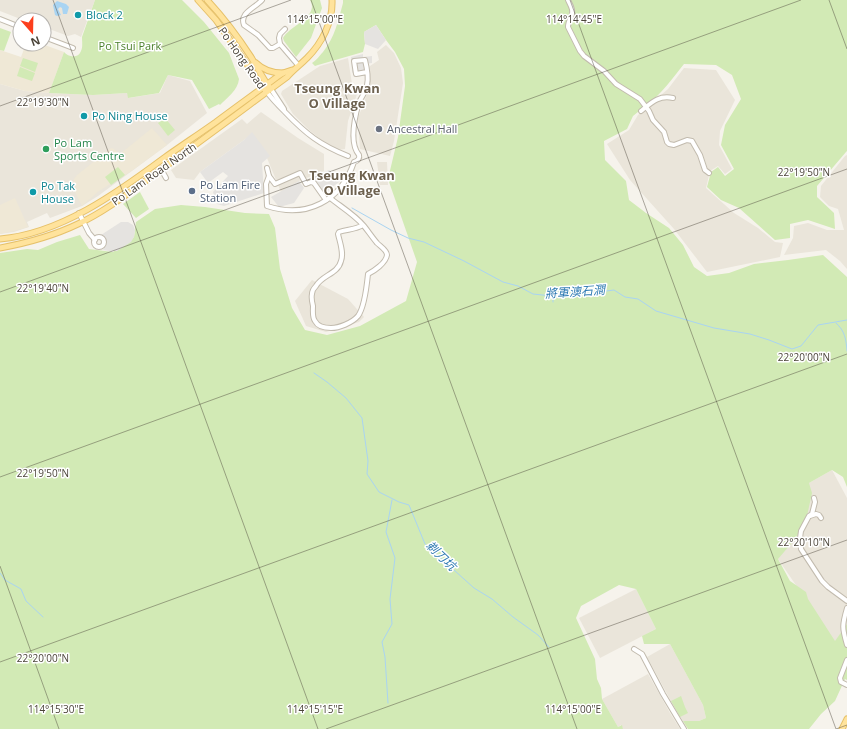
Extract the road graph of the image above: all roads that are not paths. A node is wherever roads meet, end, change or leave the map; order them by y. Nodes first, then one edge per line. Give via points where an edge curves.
1 (198, 0) edge
2 (207, 0) edge
3 (262, 0) edge
4 (332, 0) edge
5 (568, 0) edge
6 (0, 19) edge
7 (12, 24) edge
8 (285, 29) dead end
9 (52, 40) edge
10 (280, 44) junction
11 (73, 48) dead end
12 (251, 58) junction
13 (298, 66) junction
14 (293, 70) junction
15 (367, 72) dead end
16 (283, 73) junction
17 (265, 86) junction
18 (269, 91) junction
19 (673, 98) dead end
20 (646, 106) junction
21 (641, 111) dead end
22 (351, 153) junction
23 (354, 162) junction
24 (267, 168) dead end
25 (161, 169) junction
26 (709, 173) dead end
27 (269, 176) junction
28 (166, 178) dead end
29 (328, 199) junction
30 (79, 213) junction
31 (83, 222) junction
32 (363, 225) junction
33 (0, 239) edge
34 (95, 240) dead end
35 (0, 248) edge
36 (814, 498) dead end
37 (810, 516) junction
38 (821, 518) dead end
39 (847, 602) edge
40 (847, 608) edge
41 (847, 645) edge
42 (634, 649) dead end
43 (847, 660) edge
44 (847, 685) edge
45 (847, 719) edge
46 (684, 729) edge
47 (842, 729) edge

1 - 17 main road, Po Hong Road
2 - 12 main road, Po Hong Road
3 - 10 street via 244,14 243,23 270,48
4 - 13 main road, Po Lam Road North via 331,17 323,37
5 - 20 street via 572,8 568,27 580,51 616,84
6 - 7 street
8 - 10 street via 279,36
9 - 11 street
10 - 13 street
12 - 16 main road via 264,70
12 - 17 main road, Po Hong Road
13 - 14 main road, Po Lam Road North
14 - 16 main road, Po Lam Road North
14 - 18 main road, Po Lam Road North
15 - 22 street via 367,85 355,120
16 - 17 main road, Po Lam Road North
17 - 18 main road, Po Hong Road
17 - 30 main road, Po Lam Road North via 130,183
18 - 22 street, Po Hong Road via 293,121 312,137 331,149
18 - 25 main road, Po Lam Road North
19 - 20 street via 665,96
20 - 21 street
20 - 26 street via 653,120 664,132 667,142 674,145 691,141 700,155 705,170
22 - 23 street via 350,160
22 - 23 street via 358,153 358,159
23 - 29 street via 343,186
24 - 27 street
25 - 28 street
25 - 31 main road, Po Lam Road North via 121,199
27 - 29 street via 276,184 300,173 306,184 314,183
27 - 29 street via 266,184 267,206 293,211 310,208
29 - 32 street
30 - 31 street
30 - 33 main road, Po Lam Road North via 31,234
31 - 34 street
31 - 35 main road, Po Lam Road North via 33,242
32 - 32 street via 386,251 386,256 377,268 368,274 367,288 358,316 338,327 320,326 314,319 312,292 320,280 335,271 342,261 339,232
36 - 37 street
37 - 38 street via 816,514
37 - 39 street via 801,531 800,549 825,584
40 - 41 street via 843,630
42 - 46 street via 642,654
43 - 44 street via 840,678 841,682
45 - 47 main road

